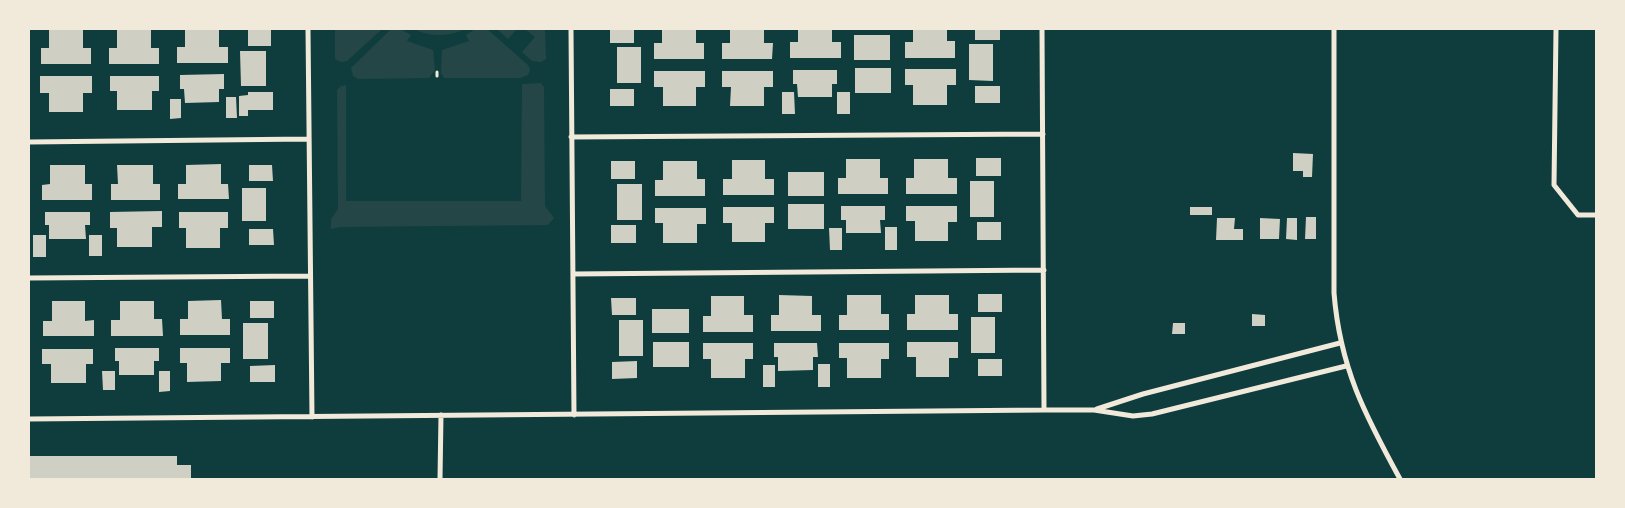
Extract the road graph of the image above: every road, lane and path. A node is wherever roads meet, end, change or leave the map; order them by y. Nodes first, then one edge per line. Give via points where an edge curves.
1 (308, 29) edge
2 (570, 29) edge
3 (1042, 29) edge
4 (1334, 29) edge
5 (1556, 29) edge
6 (1043, 134) junction
7 (571, 137) junction
8 (308, 139) junction
9 (29, 142) edge
10 (1596, 215) edge
11 (1044, 270) junction
12 (573, 274) junction
13 (309, 276) junction
14 (29, 278) edge
15 (1340, 343) junction
16 (1346, 366) junction
17 (1044, 410) junction
18 (1094, 410) junction
19 (441, 415) junction
20 (574, 415) junction
21 (312, 417) junction
22 (29, 419) edge
23 (440, 479) edge
24 (1400, 479) edge

1 - 8 street
2 - 7 street
3 - 6 street
4 - 15 street via 1334,293
5 - 10 street via 1554,185 1578,216
6 - 7 street
6 - 11 street
7 - 12 street
8 - 9 street
8 - 13 street
11 - 12 street
11 - 17 street
12 - 20 street
13 - 14 street
13 - 21 street
15 - 16 street
15 - 18 street via 1143,394
16 - 18 street via 1152,414 1133,416
16 - 24 street via 1360,404
17 - 18 street
17 - 20 street
19 - 20 street
19 - 21 street
19 - 23 street
21 - 22 street

